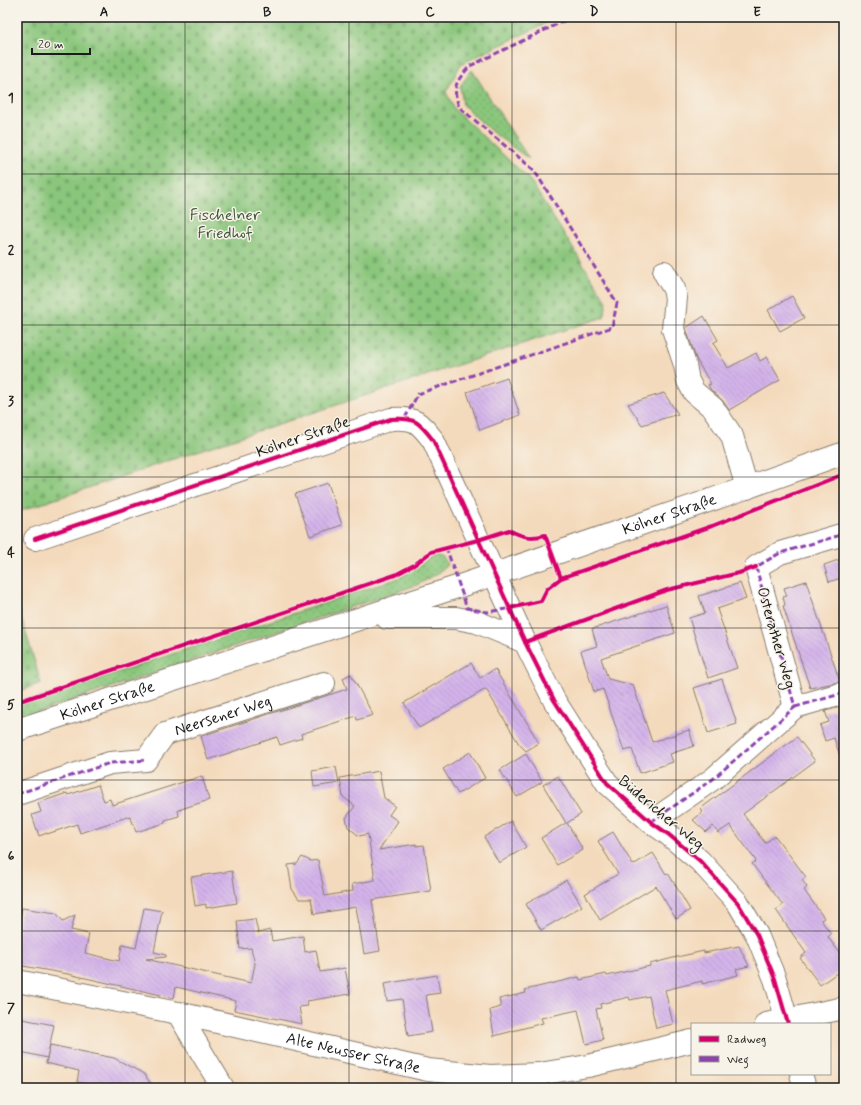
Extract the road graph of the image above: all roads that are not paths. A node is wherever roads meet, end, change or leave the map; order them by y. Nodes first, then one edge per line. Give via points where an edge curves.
1 (664, 272) dead end
2 (844, 453) edge
3 (747, 488) junction
4 (844, 534) edge
5 (35, 539) dead end
6 (495, 575) junction
7 (359, 619) junction
8 (525, 642) junction
9 (324, 683) dead end
10 (844, 693) edge
11 (795, 708) junction
12 (17, 730) edge
13 (17, 794) edge
14 (651, 822) junction
15 (17, 981) edge
16 (844, 1008) edge
17 (178, 1013) junction
18 (780, 1022) edge
19 (691, 1041) edge
20 (801, 1075) edge
21 (223, 1088) edge
22 (805, 1088) edge

1 - 3 street via 676,298 673,329 688,381 694,392 713,408 732,436
2 - 3 street, Kölner Straße
3 - 6 street, Kölner Straße
4 - 11 street, Osterather Weg via 780,553 756,567
5 - 6 street, Kölner Straße via 391,419 405,418 420,424 433,440
6 - 7 street, Kölner Straße
6 - 8 street, Büdericher Weg
7 - 8 street via 456,618 477,622
7 - 12 street, Kölner Straße
8 - 14 street, Büdericher Weg via 554,700 607,783
9 - 13 street, Neersener Weg via 164,734 146,760 110,763
10 - 11 street, Osterather Weg
11 - 14 street, Osterather Weg via 713,779
14 - 18 street, Büdericher Weg via 700,861 738,903 762,947 775,979
15 - 17 street, Alte Neusser Straße
16 - 18 street
17 - 19 street, Alte Neusser Straße via 428,1070 490,1076 546,1073 588,1066
17 - 21 street
20 - 22 street

